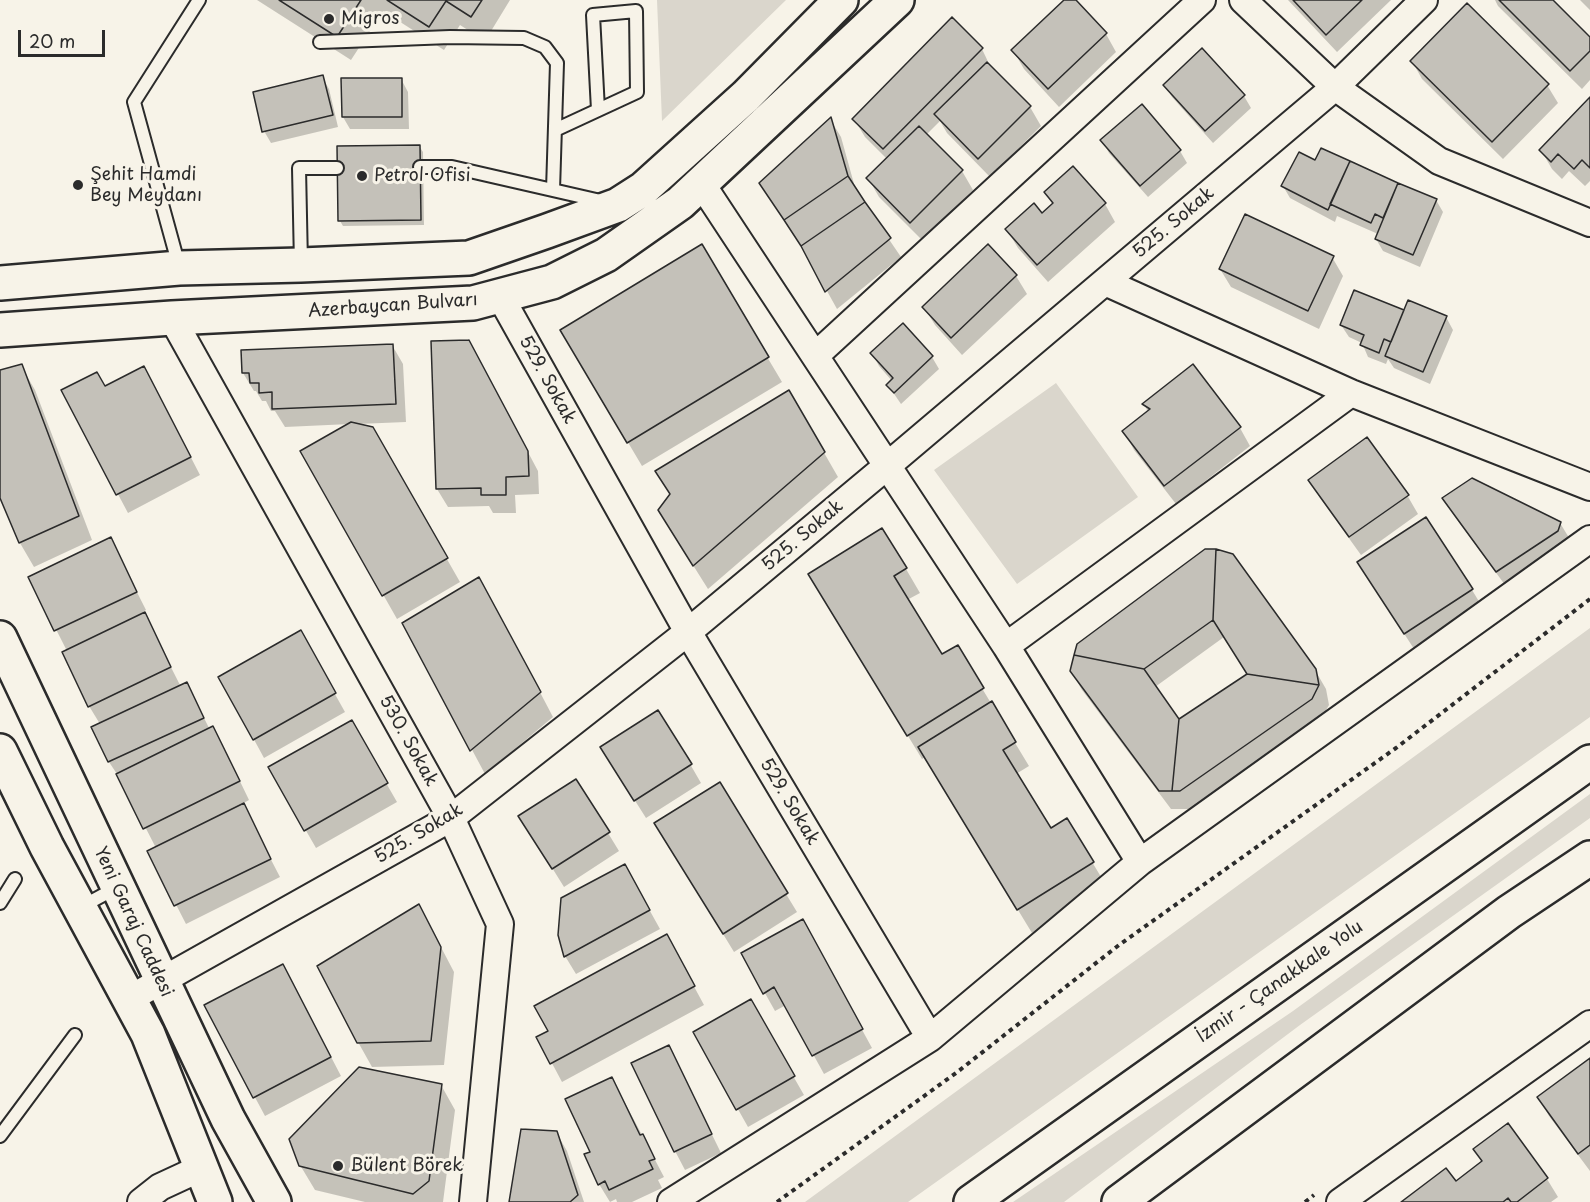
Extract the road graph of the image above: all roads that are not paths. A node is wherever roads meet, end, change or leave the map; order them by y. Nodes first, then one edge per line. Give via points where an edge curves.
1 (199, 0) edge
2 (841, 0) edge
3 (897, 0) edge
4 (1202, 0) edge
5 (1243, 0) edge
6 (1424, 0) edge
7 (320, 42) dead end
8 (1335, 87) junction
9 (598, 110) junction
10 (555, 130) junction
11 (420, 167) dead end
12 (337, 168) dead end
13 (701, 183) junction
14 (553, 190) junction
15 (618, 205) junction
16 (1590, 223) edge
17 (301, 265) junction
18 (179, 268) junction
19 (1105, 282) junction
20 (0, 283) edge
21 (500, 296) junction
22 (172, 318) junction
23 (0, 330) edge
24 (815, 356) junction
25 (1351, 393) junction
26 (888, 466) junction
27 (1590, 487) edge
28 (1590, 539) edge
29 (688, 632) junction
30 (0, 638) edge
31 (1006, 646) junction
32 (0, 752) edge
33 (1590, 762) edge
34 (451, 818) junction
35 (1590, 858) edge
36 (1140, 862) junction
37 (15, 879) dead end
38 (117, 887) junction
39 (0, 903) edge
40 (80, 908) junction
41 (161, 981) junction
42 (129, 999) junction
43 (1590, 1024) edge
44 (75, 1035) dead end
45 (930, 1038) junction
46 (0, 1136) edge
47 (201, 1168) junction
48 (1348, 1200) edge
49 (141, 1202) edge
50 (215, 1202) edge
51 (274, 1202) edge
52 (473, 1202) edge
53 (671, 1202) edge
54 (971, 1202) edge
55 (1119, 1202) edge

1 - 18 lane via 134,102
2 - 15 main road via 746,96 643,189
3 - 13 main road, Azerbaycan Bulvarı
4 - 24 street
5 - 8 street
6 - 8 street, 525. Sokak
7 - 10 lane via 450,38 535,41 557,63
8 - 16 street via 1439,161
8 - 19 street, 525. Sokak
9 - 9 lane via 637,92 636,11 593,15
9 - 10 lane
10 - 14 lane
11 - 14 lane via 452,167
12 - 17 lane via 299,168
13 - 21 main road, Azerbaycan Bulvarı via 680,203 606,255 552,282
13 - 24 street
14 - 15 lane
15 - 17 main road via 469,258
17 - 18 main road
18 - 20 main road
19 - 25 street
19 - 26 street, 525. Sokak
21 - 22 main road, Azerbaycan Bulvarı via 473,303
21 - 29 street, 529. Sokak
22 - 23 main road, Azerbaycan Bulvarı
22 - 34 street, 530. Sokak
24 - 26 street
25 - 27 street
25 - 31 street
26 - 29 street, 525. Sokak
26 - 31 street
28 - 36 street
29 - 34 street, 525. Sokak
29 - 45 street, 529. Sokak
30 - 38 main road, Yeni Garaj Caddesi
31 - 36 street
32 - 40 main road, Yeni Garaj Caddesi
33 - 54 main road, İzmir - Çanakkale Yolu
34 - 41 street, 525. Sokak
34 - 52 street, 530. Sokak via 500,924
35 - 55 main road via 1509,912
36 - 45 street
37 - 39 lane
38 - 40 lane
38 - 41 main road, Yeni Garaj Caddesi
40 - 42 main road, Yeni Garaj Caddesi
41 - 42 street, 525. Sokak
41 - 51 main road, Yeni Garaj Caddesi via 228,1119
42 - 47 main road, Yeni Garaj Caddesi via 148,1034
43 - 48 street
44 - 46 lane
45 - 53 street
47 - 49 street via 160,1187
47 - 50 main road, Yeni Garaj Caddesi

